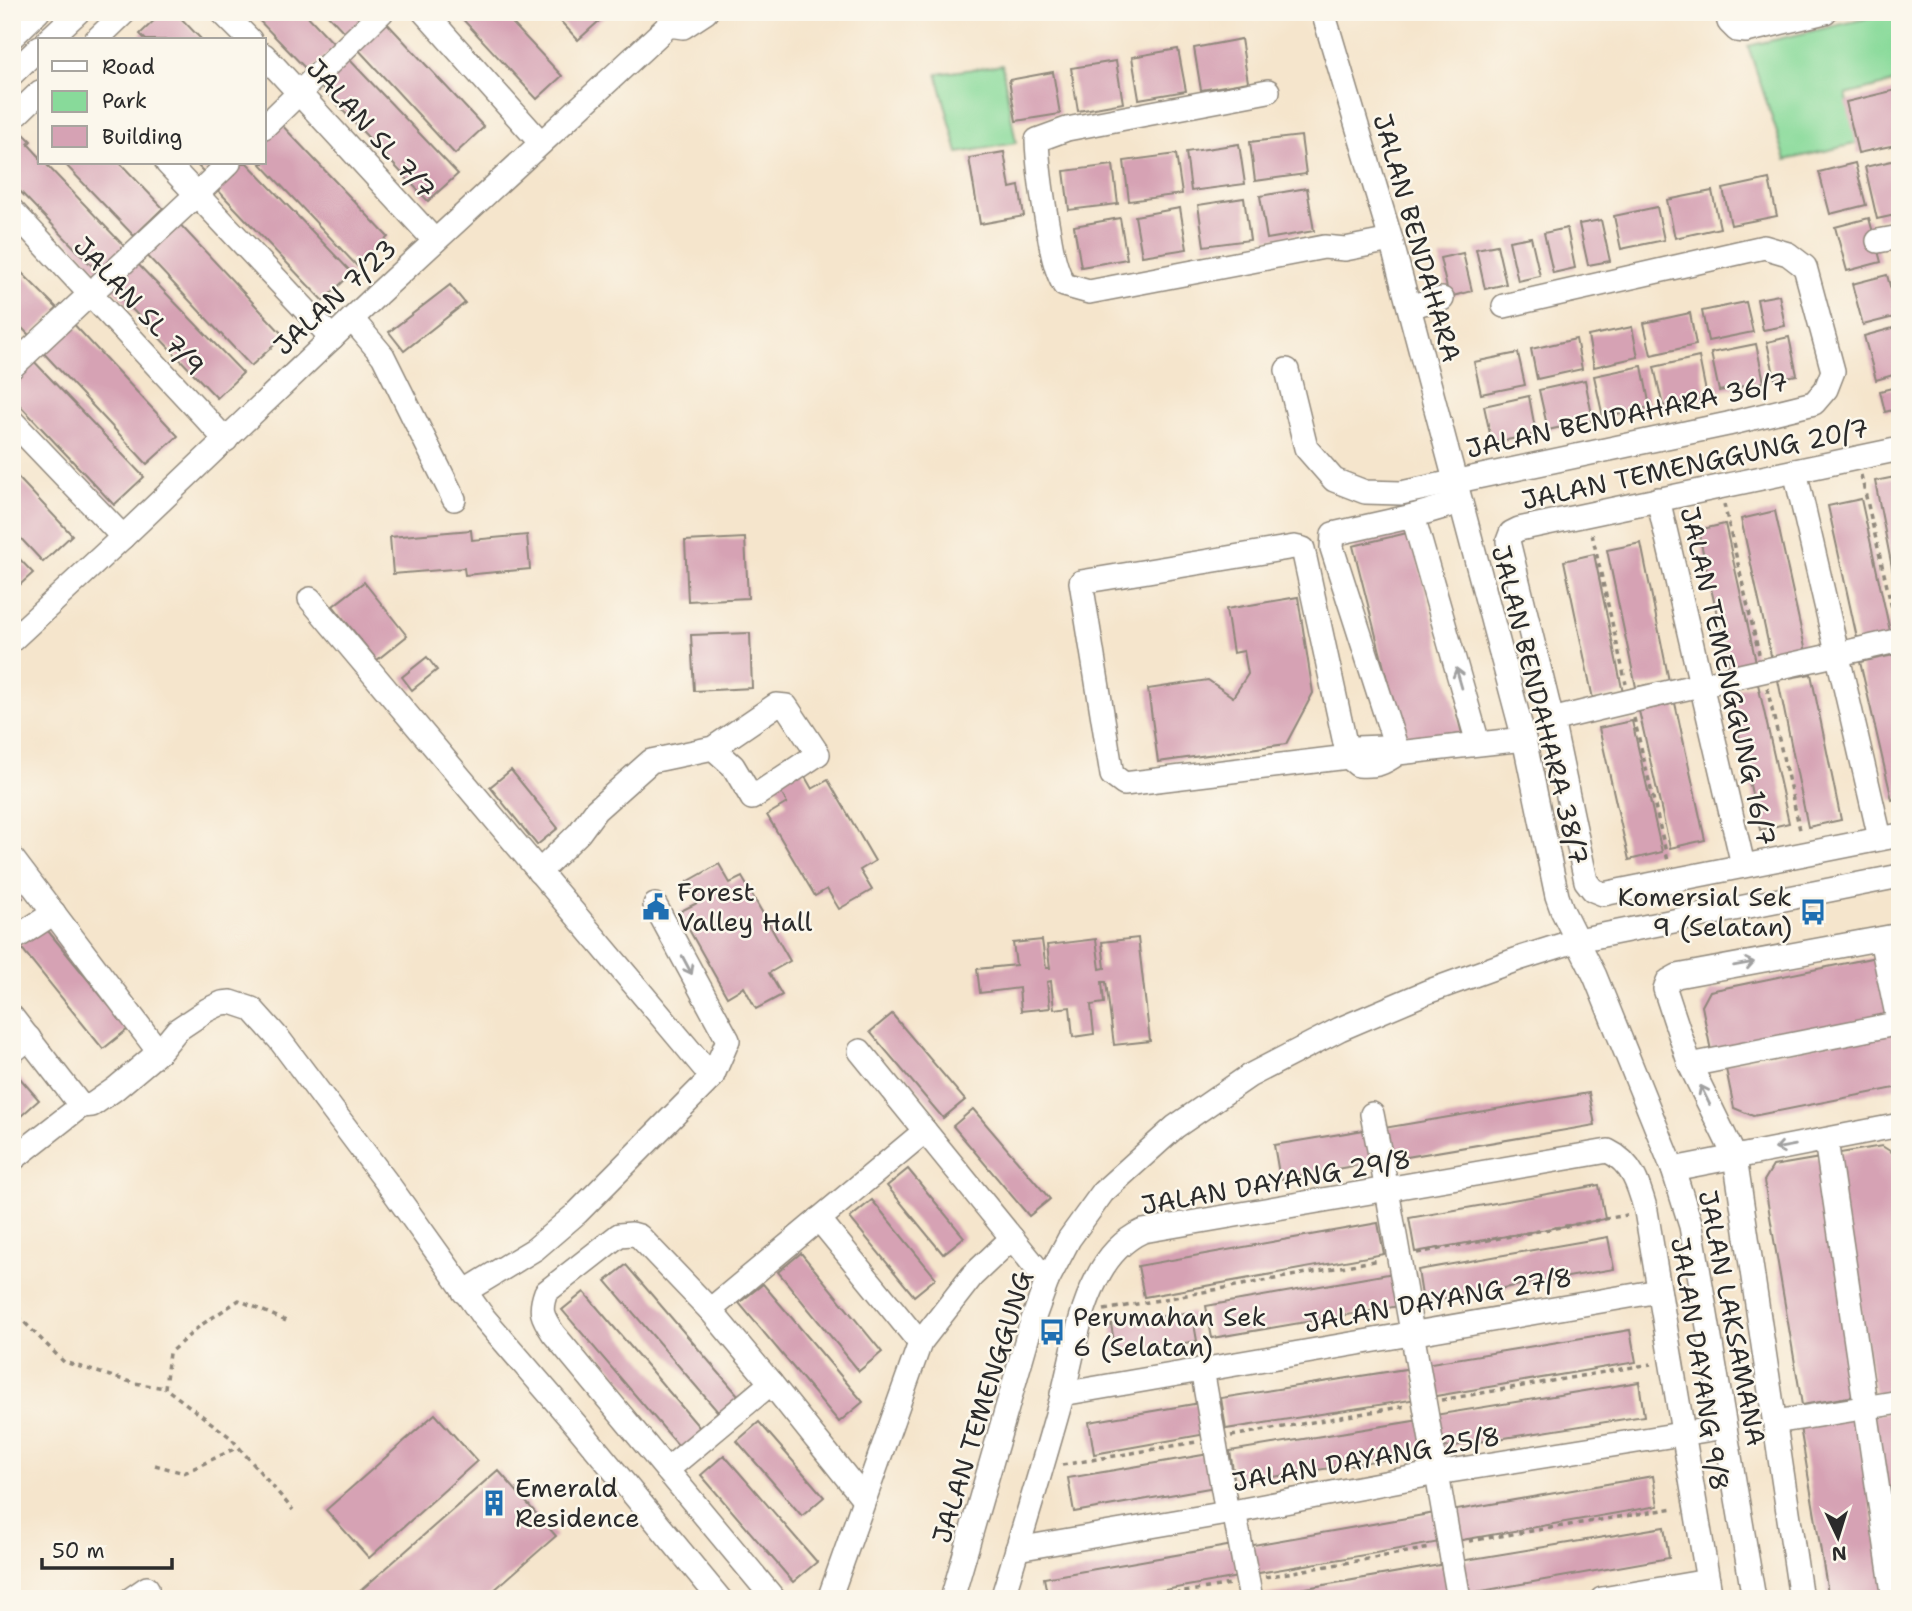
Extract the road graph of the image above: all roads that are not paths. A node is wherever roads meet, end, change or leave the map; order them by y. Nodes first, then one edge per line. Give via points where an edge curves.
1 (38, 12) edge
2 (78, 12) edge
3 (125, 12) edge
4 (222, 12) edge
5 (382, 12) edge
6 (424, 12) edge
7 (706, 12) edge
8 (1323, 12) edge
9 (1825, 12) edge
10 (1728, 17) edge
11 (663, 19) edge
12 (12, 37) edge
13 (50, 38) edge
14 (98, 38) edge
15 (248, 38) edge
16 (38, 49) edge
17 (266, 57) edge
18 (12, 74) edge
19 (1268, 91) dead end
20 (299, 92) junction
21 (38, 94) edge
22 (12, 119) edge
23 (266, 125) edge
24 (541, 143) junction
25 (168, 164) edge
26 (228, 164) edge
27 (196, 195) junction
28 (12, 210) edge
29 (1390, 234) junction
30 (435, 241) junction
31 (90, 294) junction
32 (1442, 299) dead end
33 (1409, 306) junction
34 (1504, 306) dead end
35 (352, 319) junction
36 (332, 338) junction
37 (12, 367) edge
38 (1287, 370) dead end
39 (12, 421) edge
40 (226, 440) junction
41 (1900, 449) edge
42 (1795, 471) junction
43 (1457, 491) junction
44 (454, 499) dead end
45 (1658, 499) junction
46 (1413, 516) junction
47 (1574, 516) junction
48 (1591, 533) dead end
49 (123, 537) junction
50 (310, 599) dead end
51 (1898, 633) edge
52 (13, 637) edge
53 (1838, 654) junction
54 (1702, 686) junction
55 (1552, 720) junction
56 (1524, 739) junction
57 (1478, 743) junction
58 (713, 748) junction
59 (1398, 753) junction
60 (1348, 757) junction
61 (1890, 836) edge
62 (12, 858) edge
63 (1743, 865) junction
64 (539, 872) junction
65 (1900, 876) edge
66 (655, 905) dead end
67 (54, 913) junction
68 (1890, 937) edge
69 (12, 940) edge
70 (1578, 940) junction
71 (12, 1017) edge
72 (1899, 1025) edge
73 (21, 1045) edge
74 (860, 1051) dead end
75 (159, 1052) junction
76 (1690, 1065) junction
77 (712, 1077) junction
78 (86, 1106) junction
79 (1372, 1114) dead end
80 (1900, 1125) edge
81 (925, 1131) junction
82 (1826, 1140) junction
83 (1608, 1151) joint
84 (1735, 1157) junction
85 (12, 1160) edge
86 (1673, 1169) junction
87 (1387, 1190) junction
88 (819, 1219) junction
89 (1012, 1238) junction
90 (1047, 1281) junction
91 (1659, 1291) junction
92 (464, 1292) junction
93 (710, 1310) junction
94 (1412, 1333) junction
95 (920, 1343) junction
96 (1202, 1369) junction
97 (771, 1383) junction
98 (1062, 1394) junction
99 (1900, 1402) edge
100 (1864, 1407) junction
101 (1775, 1422) junction
102 (1725, 1427) junction
103 (1683, 1434) junction
104 (667, 1470) junction
105 (1437, 1473) junction
106 (864, 1499) junction
107 (1230, 1512) junction
108 (1017, 1549) junction
109 (1249, 1590) edge
110 (1709, 1590) edge
111 (720, 1599) edge
112 (774, 1599) edge
113 (829, 1599) edge
114 (952, 1599) edge
115 (1002, 1599) edge
116 (1459, 1599) edge
117 (1602, 1599) edge
118 (1754, 1599) edge
119 (1801, 1599) edge
120 (1894, 1599) edge

1 - 12 street
2 - 13 street
3 - 14 street
4 - 15 street
5 - 20 street
6 - 24 street
7 - 11 street, JALAN 7/23 via 683,27
8 - 29 street, JALAN BENDAHARA
9 - 10 street via 1746,32 1737,30
11 - 24 street, JALAN 7/23
16 - 18 street
17 - 20 street, JALAN SL 7/7
19 - 29 street via 1067,129 1037,140 1056,270 1064,285 1089,292 1325,247 1343,237
20 - 23 street
20 - 30 street, JALAN SL 7/7
21 - 22 street
24 - 30 street, JALAN 7/23
25 - 27 street
26 - 27 street
27 - 31 street
27 - 36 street
28 - 31 street, JALAN SL 7/9
29 - 33 street, JALAN BENDAHARA
30 - 35 street, JALAN 7/23
31 - 37 street
31 - 40 street, JALAN SL 7/9
32 - 33 street
33 - 43 street, JALAN BENDAHARA
34 - 43 street, JALAN BENDAHARA 36/7 via 1764,247 1788,254 1805,267 1833,370 1814,403
35 - 36 street, JALAN 7/23
35 - 44 street via 383,356
36 - 40 street, JALAN 7/23
38 - 43 street via 1306,448 1335,480 1365,492
39 - 49 street
40 - 49 street, JALAN 7/23
41 - 42 street, JALAN TEMENGGUNG 20/7 via 1858,465
42 - 45 street, JALAN TEMENGGUNG 20/7 via 1719,495
42 - 53 street
43 - 46 street
43 - 56 street, JALAN BENDAHARA 38/7
45 - 47 street, JALAN TEMENGGUNG 20/7
45 - 54 street, JALAN TEMENGGUNG 16/7
57 -> 46 street
46 - 59 street via 1333,534 1332,548
47 - 48 street
47 - 55 street, JALAN TEMENGGUNG 20/7 via 1519,529 1508,541
49 - 52 street, JALAN 7/23
50 - 64 street
51 - 53 street
53 - 54 street
53 - 61 street
54 - 55 street
54 - 63 street, JALAN TEMENGGUNG 16/7
55 - 63 street via 1586,881 1593,890 1604,894 1668,872
56 - 57 street
56 - 70 street, JALAN BENDAHARA 38/7 via 1558,896
57 - 59 street
58 - 58 street via 776,705 786,706 818,754 752,798 733,766
58 - 64 street via 651,761 596,810
59 - 60 street via 1383,764 1369,766
60 - 60 street via 1124,784 1112,775 1081,582 1303,549
61 - 63 street
62 - 67 street
64 - 77 street
65 - 70 street, JALAN TEMENGGUNG
66 -> 77 street via 728,1040
67 - 69 street
67 - 75 street
68 - 72 street
76 -> 68 street via 1665,989 1668,981
70 - 86 street, JALAN LAKSAMANA
70 - 90 street, JALAN TEMENGGUNG via 1427,992 1340,1029 1249,1076 1175,1127 1102,1192
71 - 73 street
72 - 76 street
73 - 78 street
74 - 81 street
75 - 78 street via 115,1089
75 - 92 street via 177,1030 222,1003 252,1009 391,1188
84 -> 76 street
77 - 92 street via 577,1213 535,1249
78 - 85 street
79 - 87 street
80 - 82 street
81 - 88 street
81 - 89 street
82 -> 84 street
82 - 100 street
83 - 87 street, JALAN DAYANG 29/8
83 - 91 street, JALAN DAYANG 9/8 via 1620,1157 1638,1184
84 - 86 street
84 - 101 street
86 - 102 street, JALAN LAKSAMANA via 1691,1226
87 - 94 street
87 - 98 street, JALAN DAYANG 29/8 via 1143,1231 1123,1242 1096,1279 1082,1314
88 - 93 street
88 - 95 street
89 - 90 street
89 - 95 street via 972,1276
90 - 114 street, JALAN TEMENGGUNG
91 - 94 street, JALAN DAYANG 27/8
91 - 103 street, JALAN DAYANG 9/8
92 - 111 street
93 - 97 street
93 - 104 street via 632,1234 619,1235 584,1262 546,1292 542,1304 542,1317 553,1334
94 - 96 street, JALAN DAYANG 27/8
94 - 105 street
95 - 106 street
96 - 98 street, JALAN DAYANG 27/8
96 - 107 street
97 - 104 street
97 - 106 street
98 - 108 street, JALAN DAYANG 29/8
99 - 100 street
100 - 101 street
100 - 120 street
101 - 119 street
102 - 103 street, JALAN DAYANG 25/8
102 - 118 street, JALAN LAKSAMANA
103 - 105 street, JALAN DAYANG 25/8
103 - 110 street, JALAN DAYANG 9/8
104 - 112 street
105 - 107 street, JALAN DAYANG 25/8
105 - 116 street
106 - 113 street
107 - 108 street, JALAN DAYANG 25/8
107 - 109 street
108 - 115 street, JALAN DAYANG 29/8
110 - 117 street

